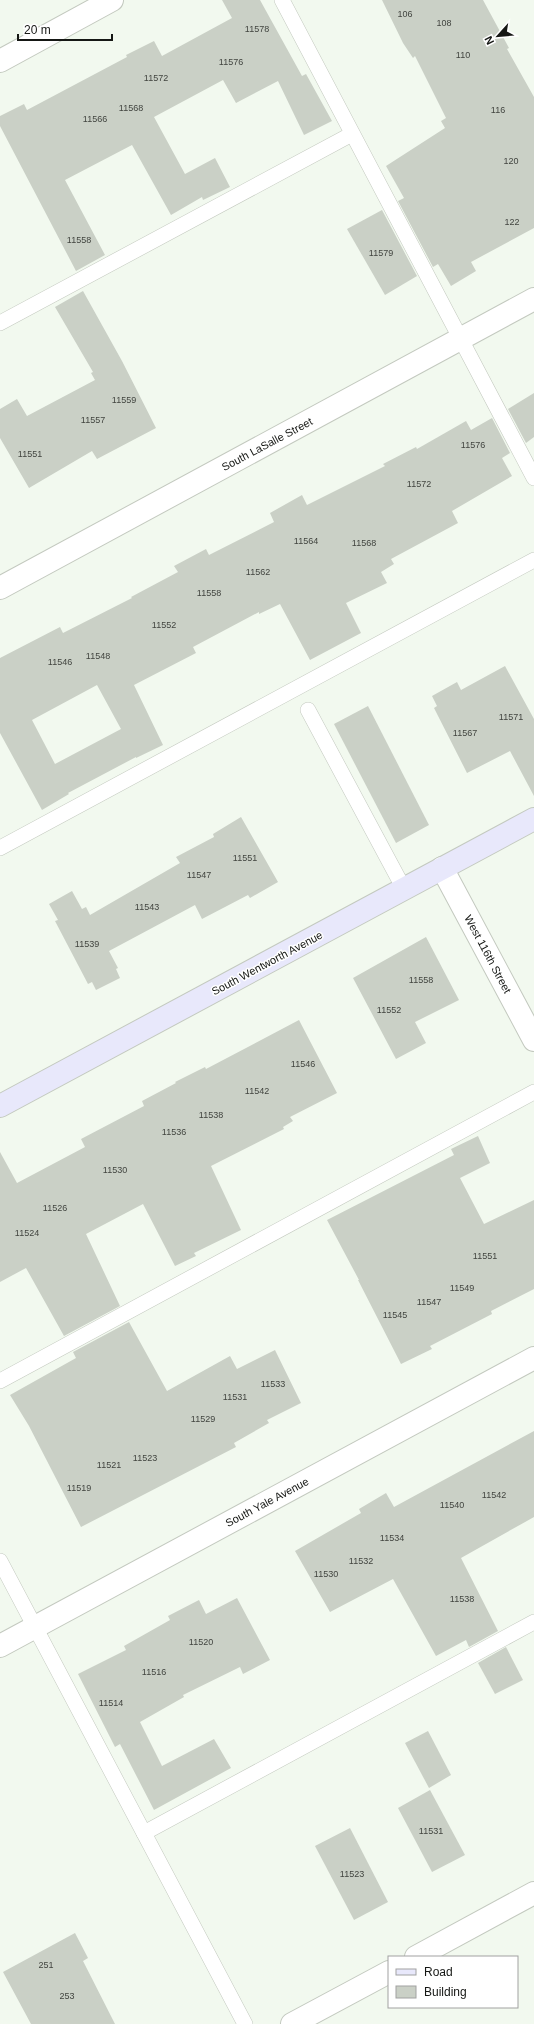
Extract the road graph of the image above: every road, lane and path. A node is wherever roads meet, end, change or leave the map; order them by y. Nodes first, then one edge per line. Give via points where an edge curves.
1 (112, 0) edge
2 (282, 0) edge
3 (0, 60) edge
4 (352, 134) junction
5 (534, 299) edge
6 (0, 323) edge
7 (460, 339) junction
8 (534, 478) edge
9 (534, 560) edge
10 (0, 588) edge
11 (308, 710) dead end
12 (534, 819) edge
13 (0, 848) edge
14 (442, 868) junction
15 (404, 889) junction
16 (534, 1040) edge
17 (534, 1092) edge
18 (0, 1106) edge
19 (534, 1358) edge
20 (0, 1382) edge
21 (0, 1561) edge
22 (534, 1622) edge
23 (35, 1628) junction
24 (0, 1646) edge
25 (144, 1833) junction
26 (534, 1893) edge
27 (418, 1956) edge
28 (388, 1973) edge
29 (245, 2024) edge
30 (292, 2024) edge

1 - 3 street
2 - 4 lane
4 - 6 lane
4 - 7 lane
5 - 7 street, South LaSalle Street
7 - 8 lane
7 - 10 street, South LaSalle Street
9 - 13 lane
11 - 15 lane
12 - 14 street, South Wentworth Avenue
14 - 15 street, South Wentworth Avenue
14 - 16 street, West 116th Street
15 - 18 street, South Wentworth Avenue
17 - 20 lane
19 - 23 street, South Yale Avenue
21 - 23 lane
22 - 25 lane
23 - 24 street, South Yale Avenue
23 - 25 lane
25 - 29 lane
26 - 27 street
28 - 30 street

